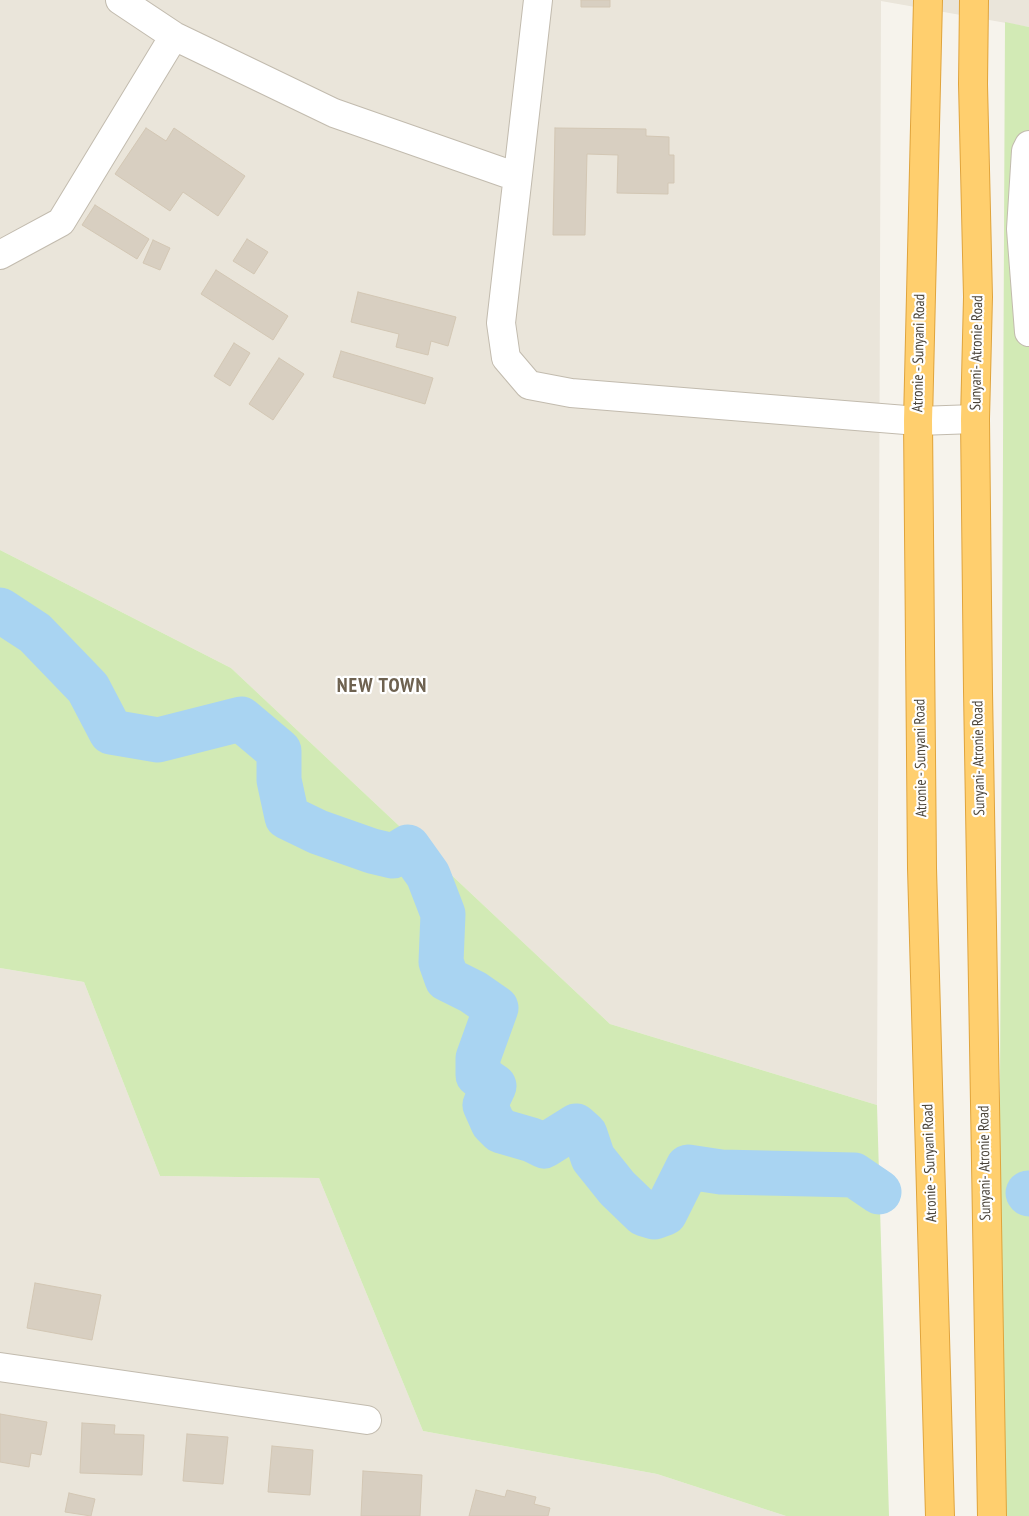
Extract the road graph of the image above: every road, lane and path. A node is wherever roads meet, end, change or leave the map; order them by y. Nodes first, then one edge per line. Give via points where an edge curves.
1 (120, 0) edge
2 (538, 0) edge
3 (928, 0) edge
4 (974, 0) edge
5 (174, 36) junction
6 (1029, 145) edge
7 (517, 176) junction
8 (0, 255) edge
9 (1029, 332) edge
10 (975, 419) junction
11 (918, 421) junction
12 (0, 1367) edge
13 (367, 1420) dead end
14 (940, 1516) edge
15 (992, 1516) edge

1 - 5 street
2 - 7 street
3 - 11 highway, Atronie - Sunyani Road
4 - 10 highway, Sunyani- Atronie Road via 978,297
5 - 7 street via 334,113
5 - 8 street via 61,222
6 - 9 street via 1021,229
7 - 11 street via 501,323 506,358 529,385 571,393
10 - 11 street
10 - 15 highway, Sunyani- Atronie Road
11 - 14 highway, Atronie - Sunyani Road via 922,868
12 - 13 street

